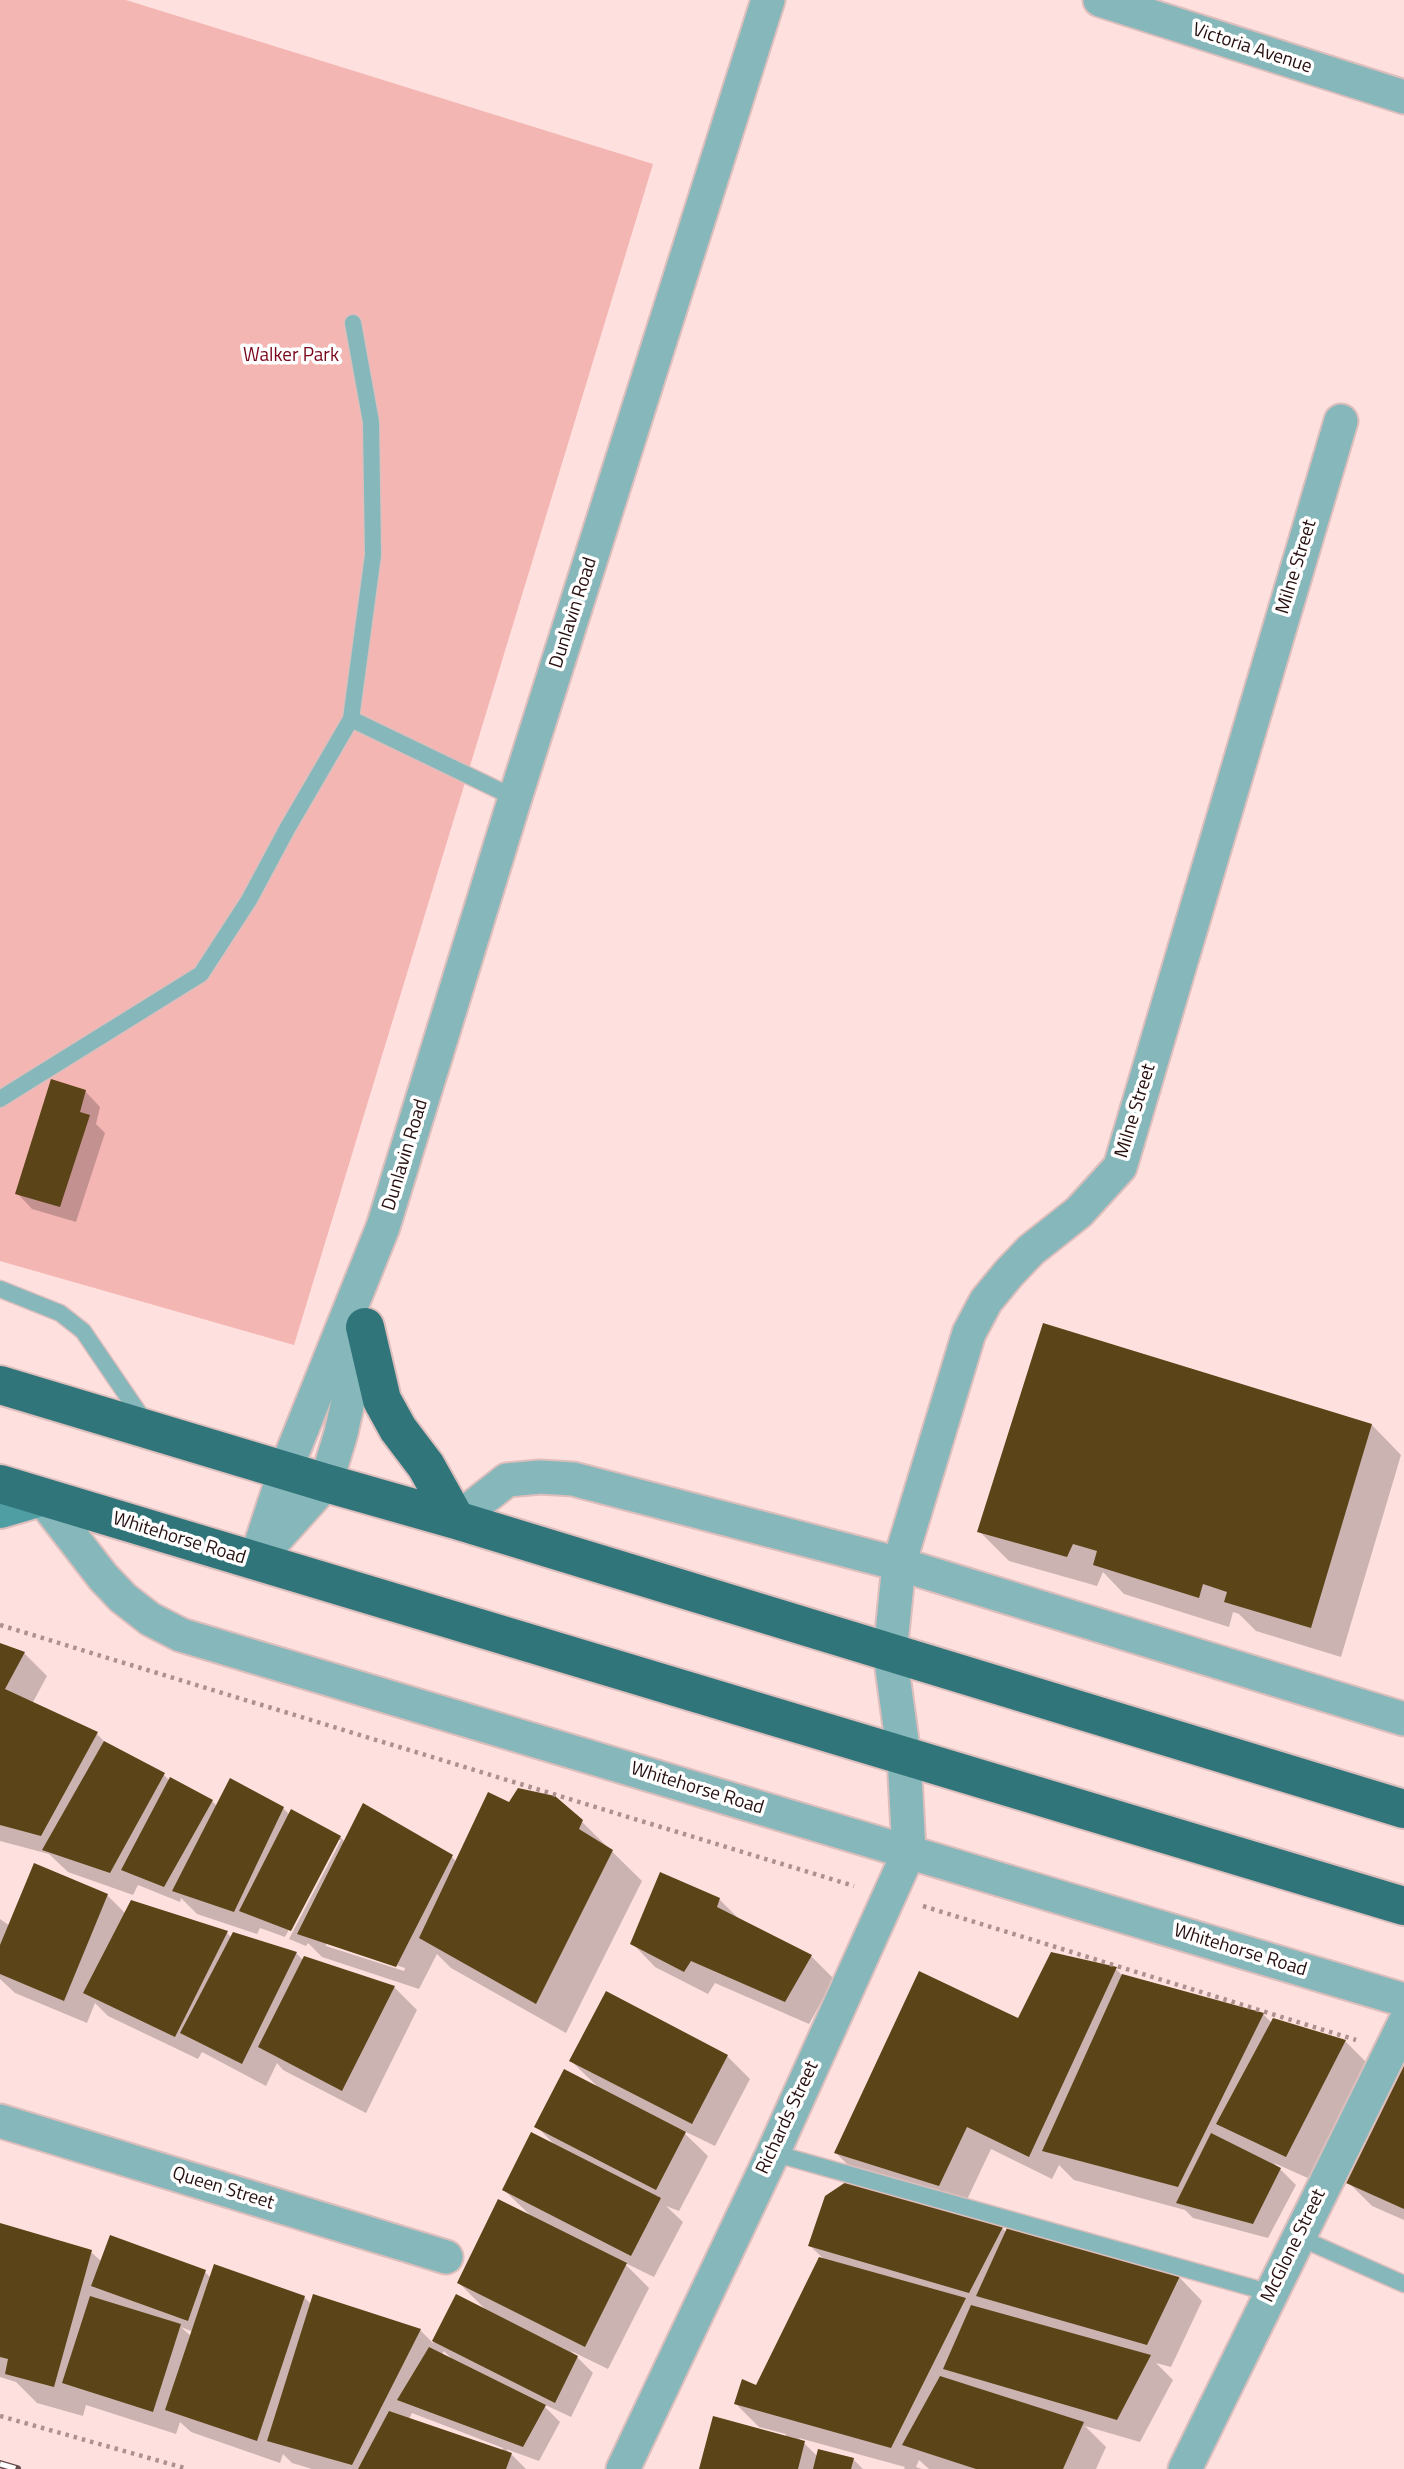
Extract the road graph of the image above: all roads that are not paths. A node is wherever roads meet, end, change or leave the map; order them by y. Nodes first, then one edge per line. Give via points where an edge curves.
1 (768, 0) edge
2 (1100, 0) edge
3 (1404, 97) edge
4 (353, 323) dead end
5 (1341, 421) dead end
6 (351, 719) junction
7 (515, 798) junction
8 (0, 1099) edge
9 (383, 1227) junction
10 (0, 1289) edge
11 (365, 1327) junction
12 (0, 1385) edge
13 (151, 1431) junction
14 (285, 1471) junction
15 (326, 1483) junction
16 (0, 1484) edge
17 (41, 1497) junction
18 (0, 1509) edge
19 (456, 1520) junction
20 (255, 1562) junction
21 (900, 1564) junction
22 (890, 1653) junction
23 (1404, 1719) edge
24 (904, 1756) junction
25 (1404, 1809) edge
26 (909, 1852) junction
27 (1404, 1906) edge
28 (1404, 2000) edge
29 (1398, 2037) edge
30 (0, 2121) edge
31 (773, 2153) junction
32 (1298, 2237) junction
33 (446, 2257) dead end
34 (1404, 2284) edge
35 (1271, 2293) junction
36 (623, 2469) edge
37 (1185, 2469) edge

1 - 7 street, Dunlavin Road
2 - 3 street, Victoria Avenue
4 - 6 lane via 371,422 373,555
5 - 21 street, Milne Street via 1120,1167 1079,1212 1031,1250 986,1301 969,1333
6 - 7 lane
6 - 8 lane via 249,900 201,974
7 - 9 street, Dunlavin Road
9 - 11 street, Dunlavin Road
9 - 14 street, Dunlavin Road
10 - 13 lane via 60,1313 83,1331
11 - 15 street, Dunlavin Road
11 - 19 highway via 382,1400
12 - 13 highway
13 - 14 highway
14 - 15 highway
14 - 20 street, Dunlavin Road
15 - 19 highway
15 - 20 street, Dunlavin Road
16 - 17 highway, Whitehorse Road
17 - 18 street
17 - 20 highway, Whitehorse Road
17 - 26 street, Whitehorse Road via 123,1598 150,1619 181,1634
19 - 21 street via 507,1480 573,1479
19 - 22 highway
20 - 24 highway, Whitehorse Road
21 - 22 street, Milne Street
21 - 23 street
22 - 24 street, Milne Street
22 - 25 highway
24 - 26 street, Richards Street
24 - 27 highway, Whitehorse Road
26 - 28 street, Whitehorse Road
26 - 31 street, Richards Street
29 - 32 street, McGlone Street
30 - 33 street, Queen Street
31 - 35 lane
31 - 36 street, Richards Street
32 - 34 lane
32 - 35 street, McGlone Street
35 - 37 street, McGlone Street

